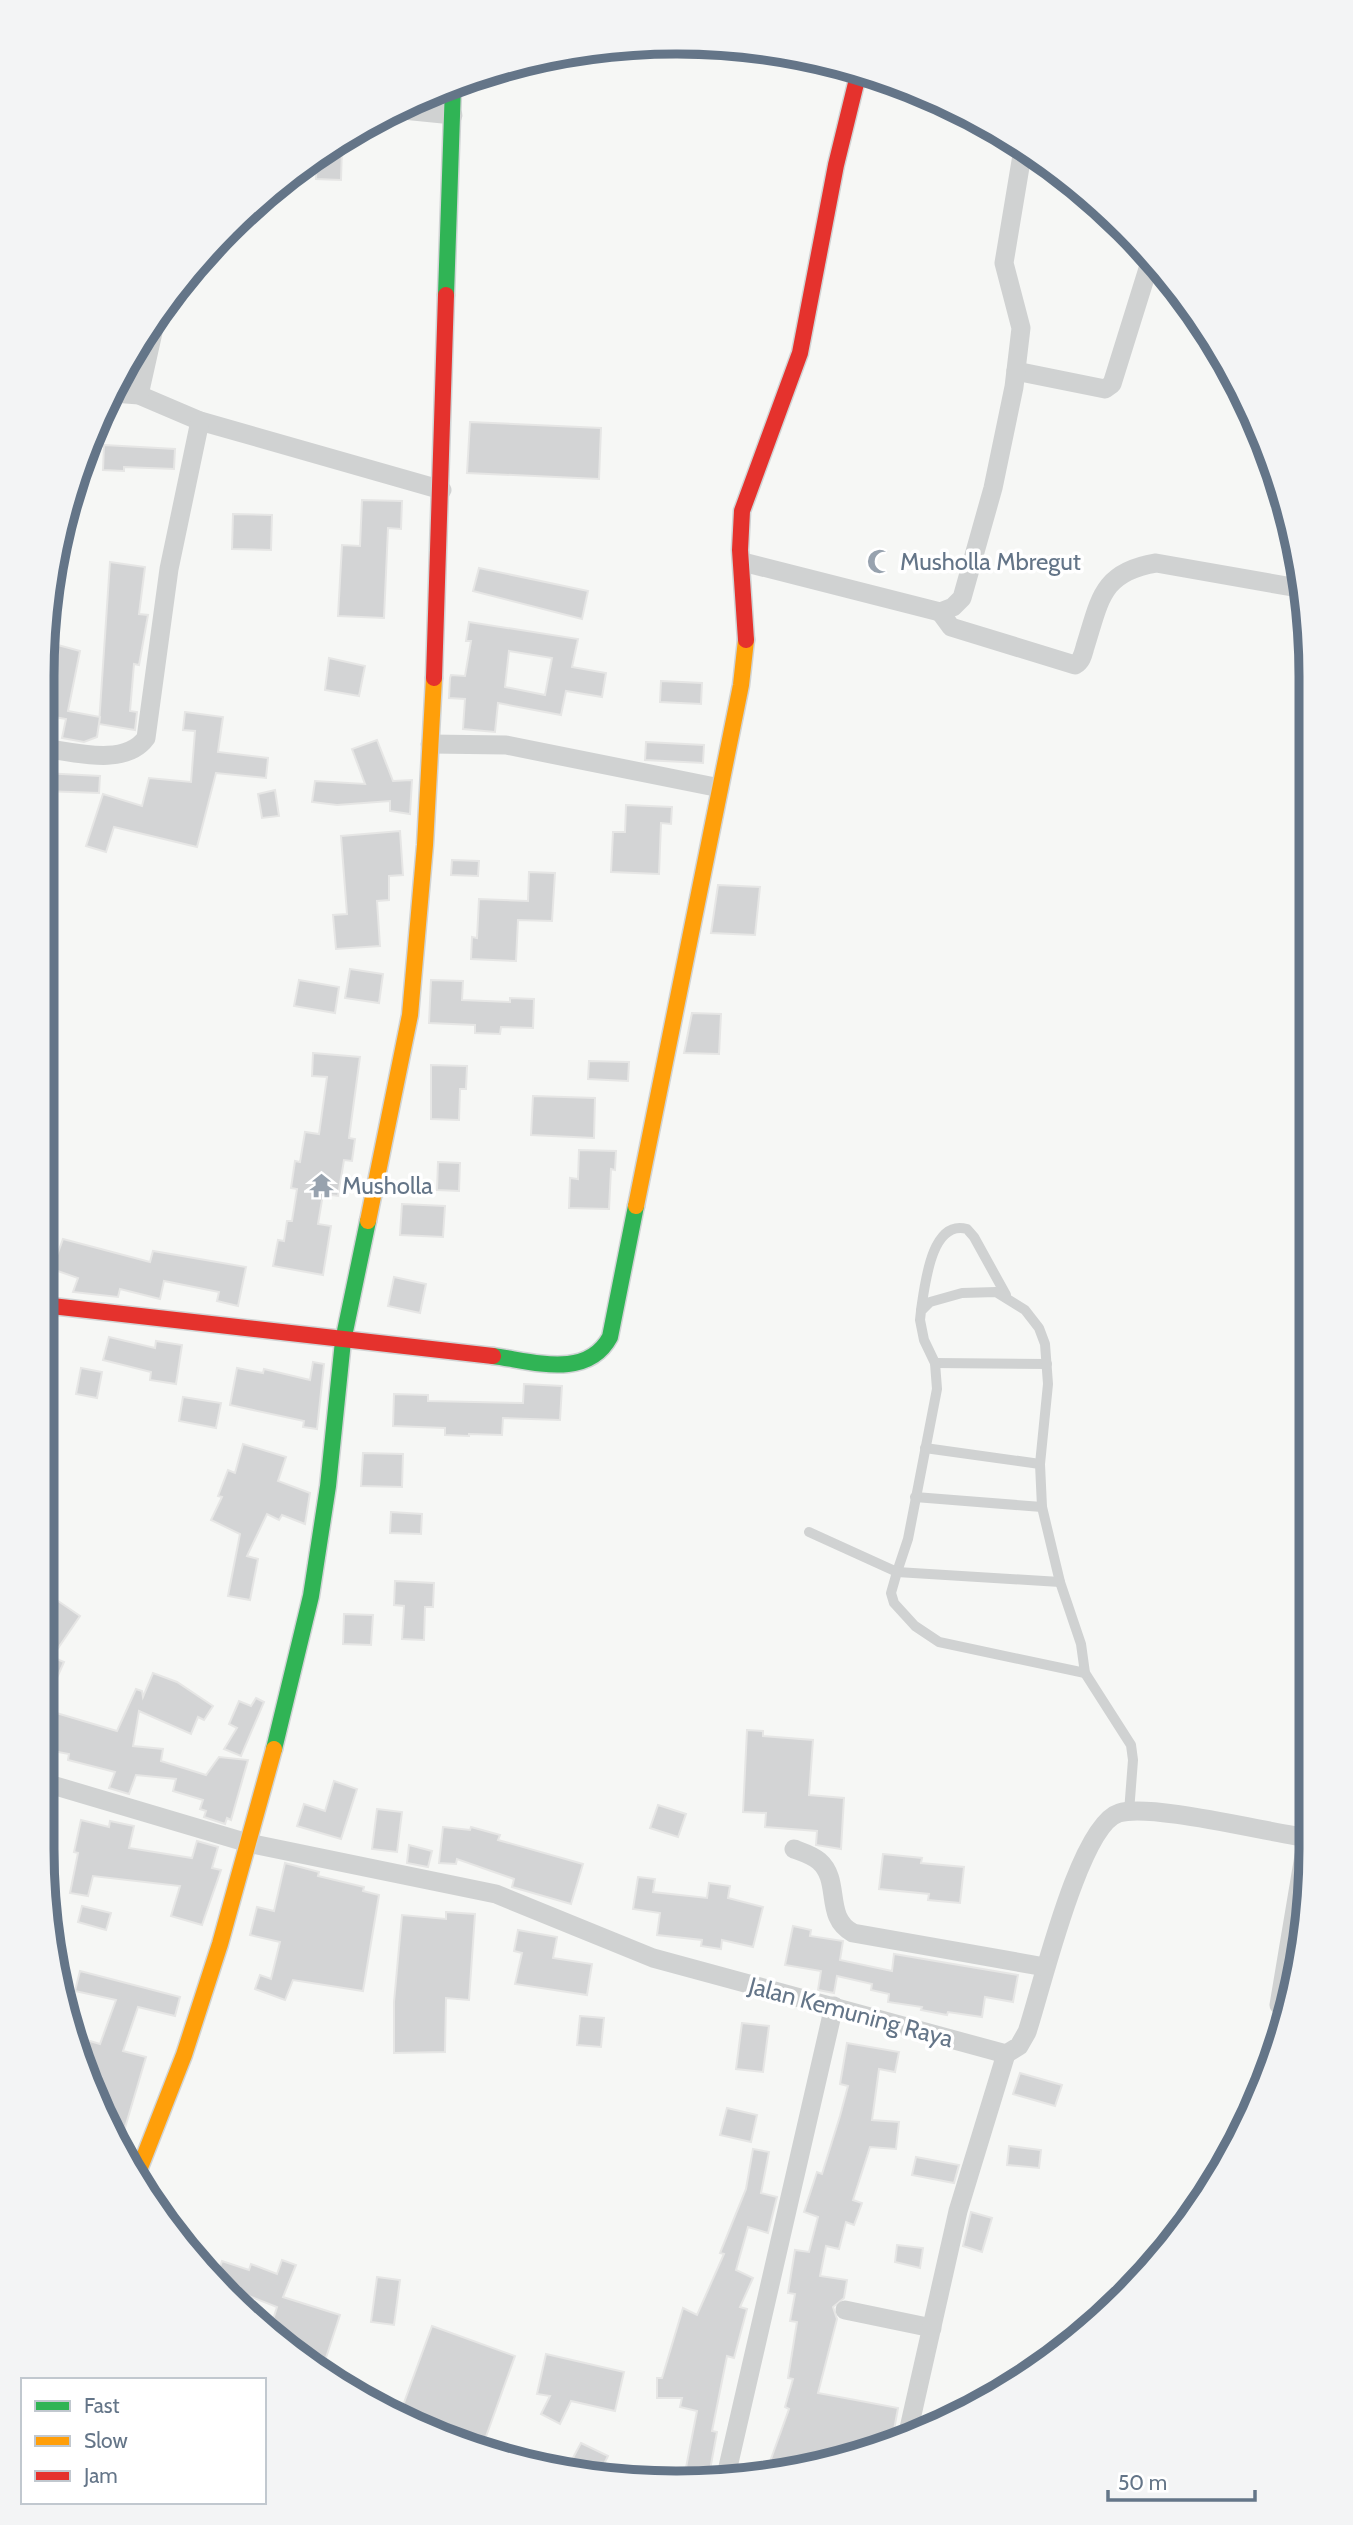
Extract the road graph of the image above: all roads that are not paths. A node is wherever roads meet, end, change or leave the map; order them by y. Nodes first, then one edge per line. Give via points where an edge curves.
1 (856, 81) edge
2 (453, 96) edge
3 (416, 111) edge
4 (453, 115) junction
5 (1021, 159) edge
6 (1147, 270) edge
7 (150, 345) edge
8 (1016, 371) junction
9 (122, 394) edge
10 (139, 395) junction
11 (200, 421) junction
12 (442, 490) junction
13 (743, 562) junction
14 (1292, 587) edge
15 (940, 612) junction
16 (430, 744) junction
17 (54, 749) edge
18 (720, 789) junction
19 (1006, 1296) junction
20 (54, 1306) edge
21 (921, 1311) junction
22 (343, 1341) junction
23 (935, 1363) junction
24 (1046, 1364) junction
25 (925, 1448) junction
26 (1041, 1464) junction
27 (915, 1497) junction
28 (1042, 1507) junction
29 (809, 1532) dead end
30 (897, 1572) junction
31 (1060, 1582) junction
32 (1085, 1673) junction
33 (54, 1786) edge
34 (1129, 1812) junction
35 (1299, 1833) edge
36 (248, 1843) junction
37 (794, 1849) dead end
38 (1045, 1967) junction
39 (834, 2006) junction
40 (1006, 2054) junction
41 (141, 2165) edge
42 (845, 2310) dead end
43 (932, 2328) junction
44 (910, 2425) edge
45 (727, 2468) edge

1 - 13 street via 835,164 800,353 742,511
2 - 4 street
3 - 4 street
4 - 12 street via 445,265
5 - 8 street via 1004,262 1021,328
6 - 8 street via 1112,384 1105,389
7 - 10 street
8 - 15 street via 993,488 962,598
9 - 10 street
10 - 11 street
11 - 12 street
11 - 17 street via 169,569 146,738 122,754
12 - 16 street
13 - 15 street
13 - 18 street via 748,628
14 - 15 street via 1156,563 1120,572 1098,604 1082,658 1075,665 950,627
16 - 18 street via 506,745
16 - 22 street via 410,1015
18 - 22 street via 605,1348 596,1357 568,1365
19 - 21 lane via 962,1293 930,1302
19 - 21 lane via 967,1228 952,1227 936,1249
19 - 24 lane via 1026,1310 1039,1328
20 - 22 street
21 - 23 lane via 924,1340
22 - 36 street via 311,1596
23 - 24 lane
23 - 25 lane via 937,1390
24 - 26 lane
25 - 26 lane
25 - 27 lane
26 - 28 lane
27 - 28 lane
27 - 30 lane
28 - 31 lane
29 - 30 lane
30 - 31 lane
30 - 32 lane via 891,1593 894,1603 915,1626 939,1642
31 - 32 lane via 1081,1644
32 - 34 lane via 1127,1735 1133,1760
33 - 36 street, Jalan Kemuning Raya
34 - 35 street
34 - 38 street via 1107,1820 1093,1840
36 - 39 street, Jalan Kemuning Raya via 496,1894 653,1958
36 - 41 street via 184,2055
37 - 38 street via 825,1868 838,1921 853,1933
38 - 40 street via 1027,2032 1019,2046
39 - 40 street, Jalan Kemuning Raya
39 - 45 street
40 - 43 street via 958,2211
42 - 43 street
43 - 44 street

